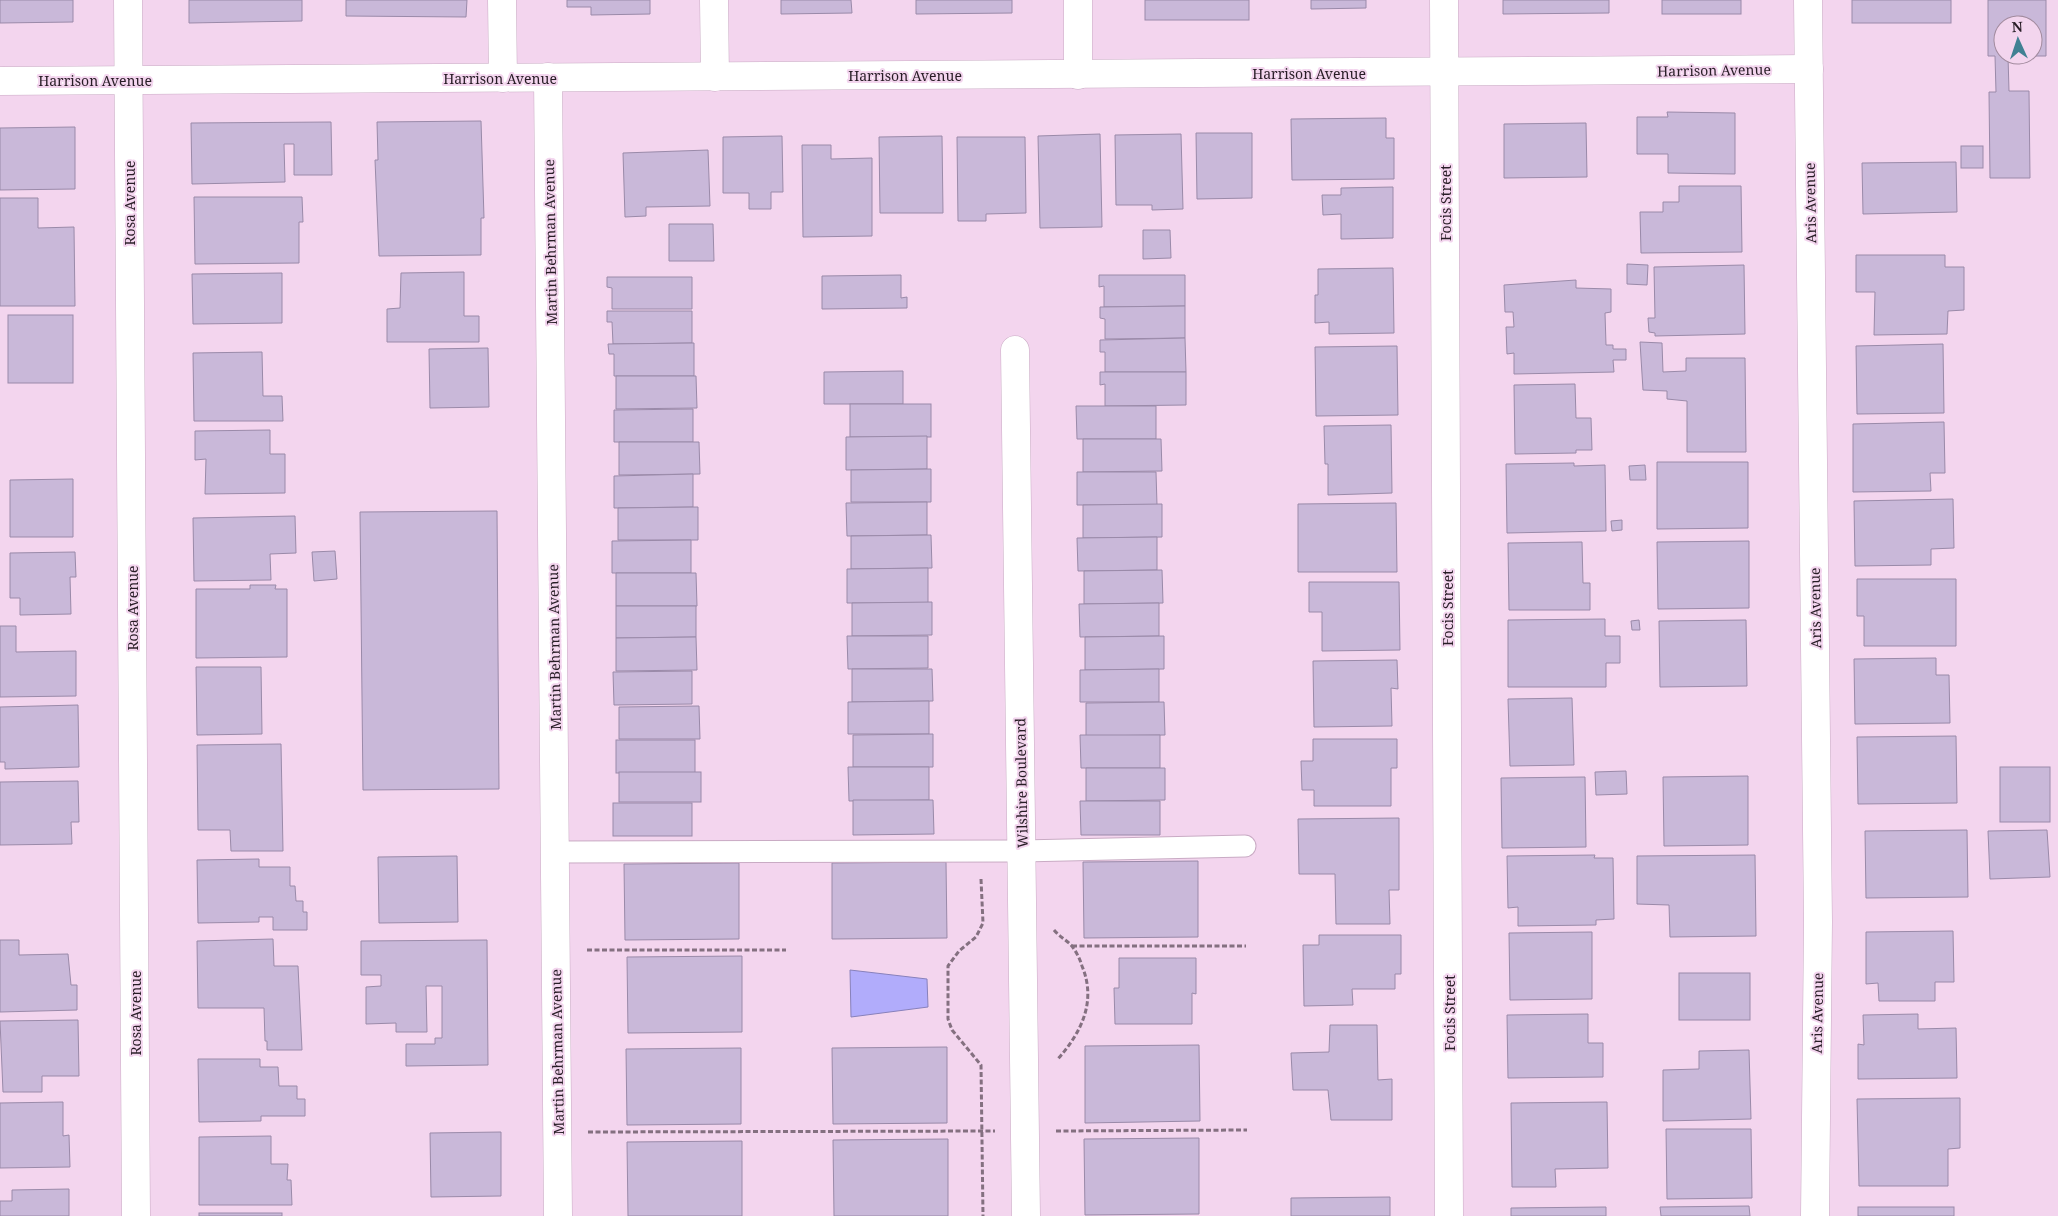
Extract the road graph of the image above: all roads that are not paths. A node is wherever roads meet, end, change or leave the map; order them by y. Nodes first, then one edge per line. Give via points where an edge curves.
1 (128, 0) edge
2 (502, 0) edge
3 (714, 0) edge
4 (1078, 0) edge
5 (1444, 0) edge
6 (1808, 0) edge
7 (1809, 69) junction
8 (1445, 72) junction
9 (1078, 75) junction
10 (548, 77) junction
11 (714, 77) junction
12 (503, 78) junction
13 (129, 80) junction
14 (0, 81) edge
15 (1016, 350) dead end
16 (1245, 846) dead end
17 (1022, 851) junction
18 (555, 852) junction
19 (136, 1216) edge
20 (558, 1216) edge
21 (1026, 1216) edge
22 (1449, 1216) edge
23 (1815, 1216) edge

1 - 13 street, Rosa Avenue
2 - 12 street
3 - 11 street
4 - 9 street
5 - 8 street, Focis Street
6 - 7 street, Aris Avenue
7 - 8 street, Harrison Avenue
7 - 23 street, Aris Avenue via 1818,922
8 - 9 street, Harrison Avenue
8 - 22 street, Focis Street
9 - 11 street, Harrison Avenue
10 - 11 street, Harrison Avenue
10 - 12 street, Harrison Avenue
10 - 18 street, Martin Behrman Avenue
12 - 13 street, Harrison Avenue
13 - 14 street, Harrison Avenue
13 - 19 street, Rosa Avenue
15 - 17 street, Wilshire Boulevard
16 - 17 lane
17 - 18 lane
17 - 21 street, Wilshire Boulevard
18 - 20 street, Martin Behrman Avenue

